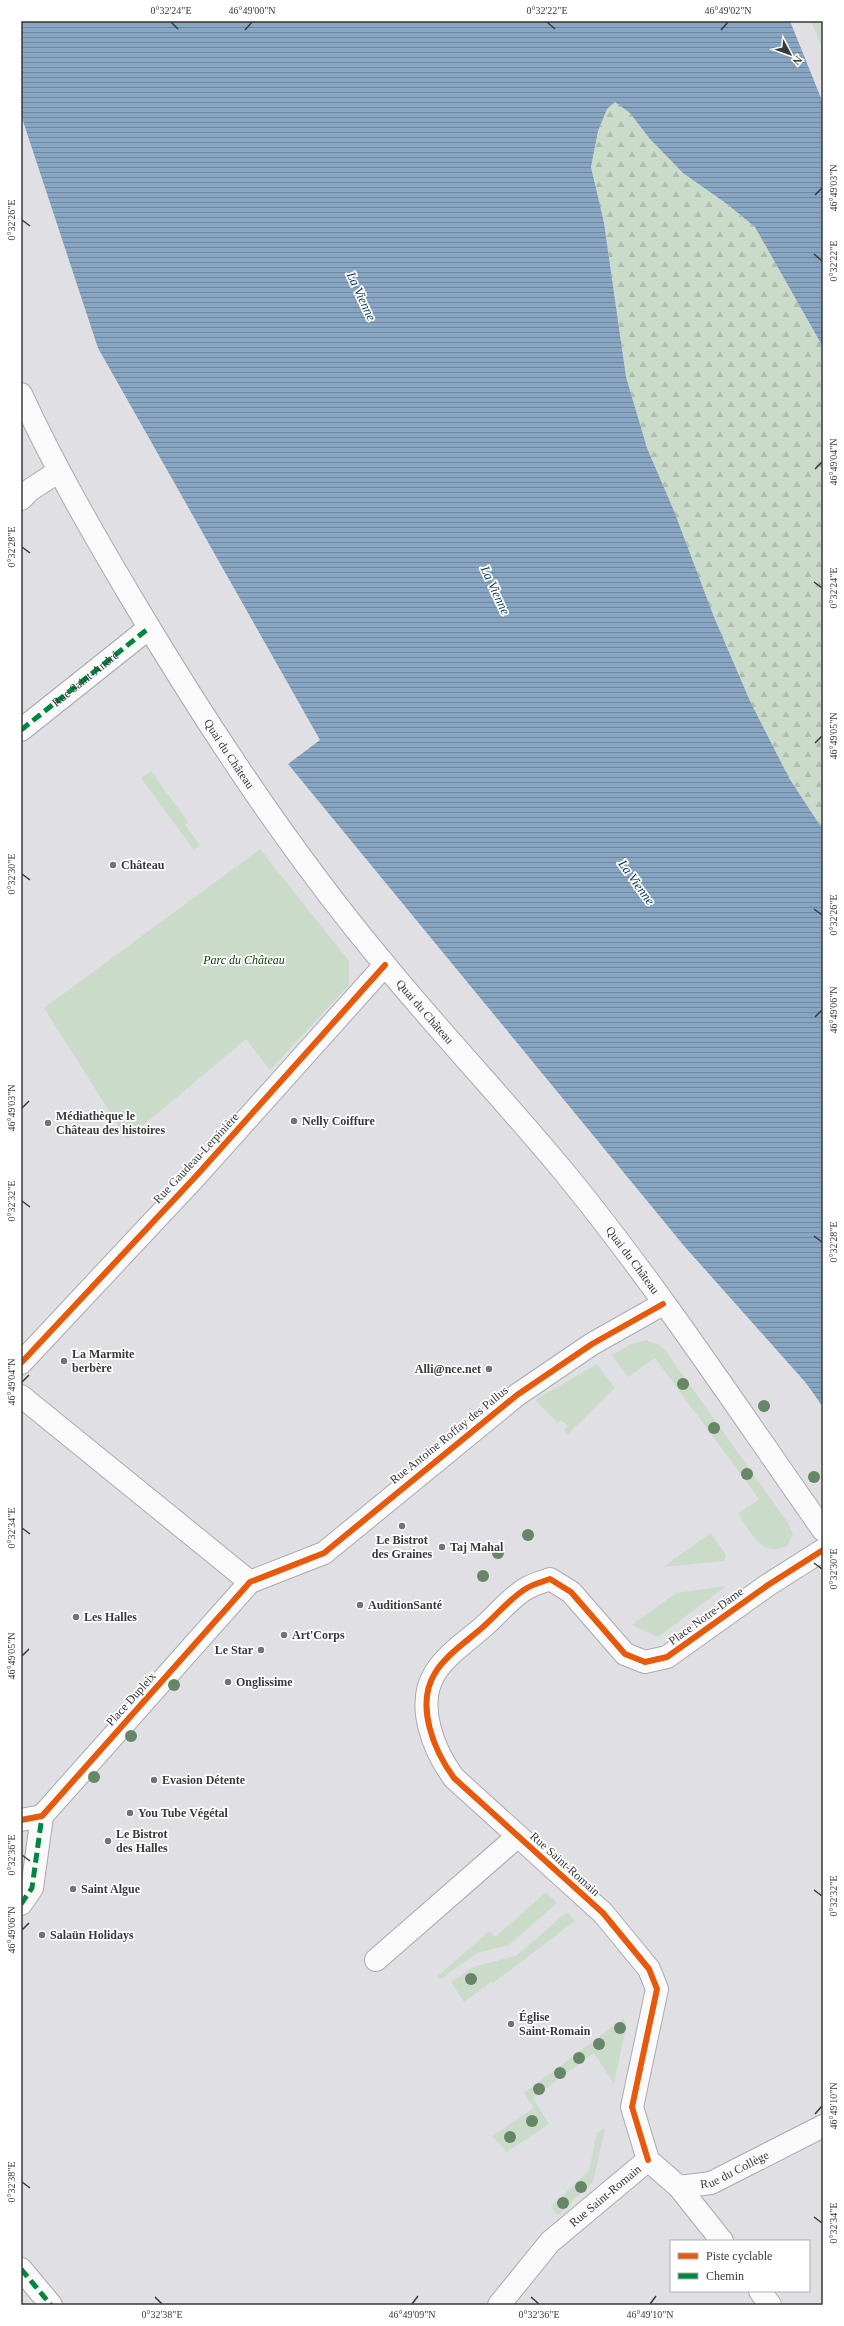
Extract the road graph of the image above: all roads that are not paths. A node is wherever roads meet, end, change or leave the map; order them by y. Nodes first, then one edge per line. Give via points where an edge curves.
1 (21, 394) edge
2 (59, 471) junction
3 (21, 499) edge
4 (149, 628) junction
5 (21, 730) edge
6 (385, 966) junction
7 (663, 1304) junction
8 (21, 1363) edge
9 (21, 1396) edge
10 (823, 1530) edge
11 (823, 1550) edge
12 (250, 1582) junction
13 (492, 1620) joint
14 (31, 1818) edge
15 (518, 1836) junction
16 (21, 1904) edge
17 (376, 1960) dead end
18 (823, 2126) edge
19 (648, 2160) junction
20 (679, 2187) junction
21 (721, 2240) edge
22 (21, 2268) edge
23 (761, 2292) edge
24 (51, 2305) edge
25 (499, 2305) edge
26 (770, 2305) edge

1 - 2 street, Quai du Château
2 - 3 street
2 - 4 street, Quai du Château
4 - 5 street, Rue Saint-André
4 - 6 street, Quai du Château via 274,822
6 - 7 street, Quai du Château via 568,1177
6 - 8 street, Rue Gaudeau-Lerpinière via 197,1175
7 - 10 street, Quai du Château
7 - 12 street, Rue Antoine Roffay des Pallus via 592,1344 516,1394 324,1553
9 - 12 street
11 - 13 street, Place Notre-Dame via 768,1585 667,1657 645,1662 625,1654 571,1592 550,1579 526,1588
12 - 14 street, Place Dupleix
13 - 15 street, Rue Saint-Romain via 434,1673 428,1693 427,1717 433,1741 442,1761 454,1778
14 - 16 street via 32,1888
15 - 17 street, Rue Saint-Romain
15 - 19 street, Rue Saint-Romain via 603,1913 649,1969 657,1989 632,2107
18 - 20 street, Rue du Collège via 711,2183
19 - 20 street
19 - 25 street, Rue Saint-Romain via 550,2242
20 - 21 street
22 - 24 street
23 - 26 street

